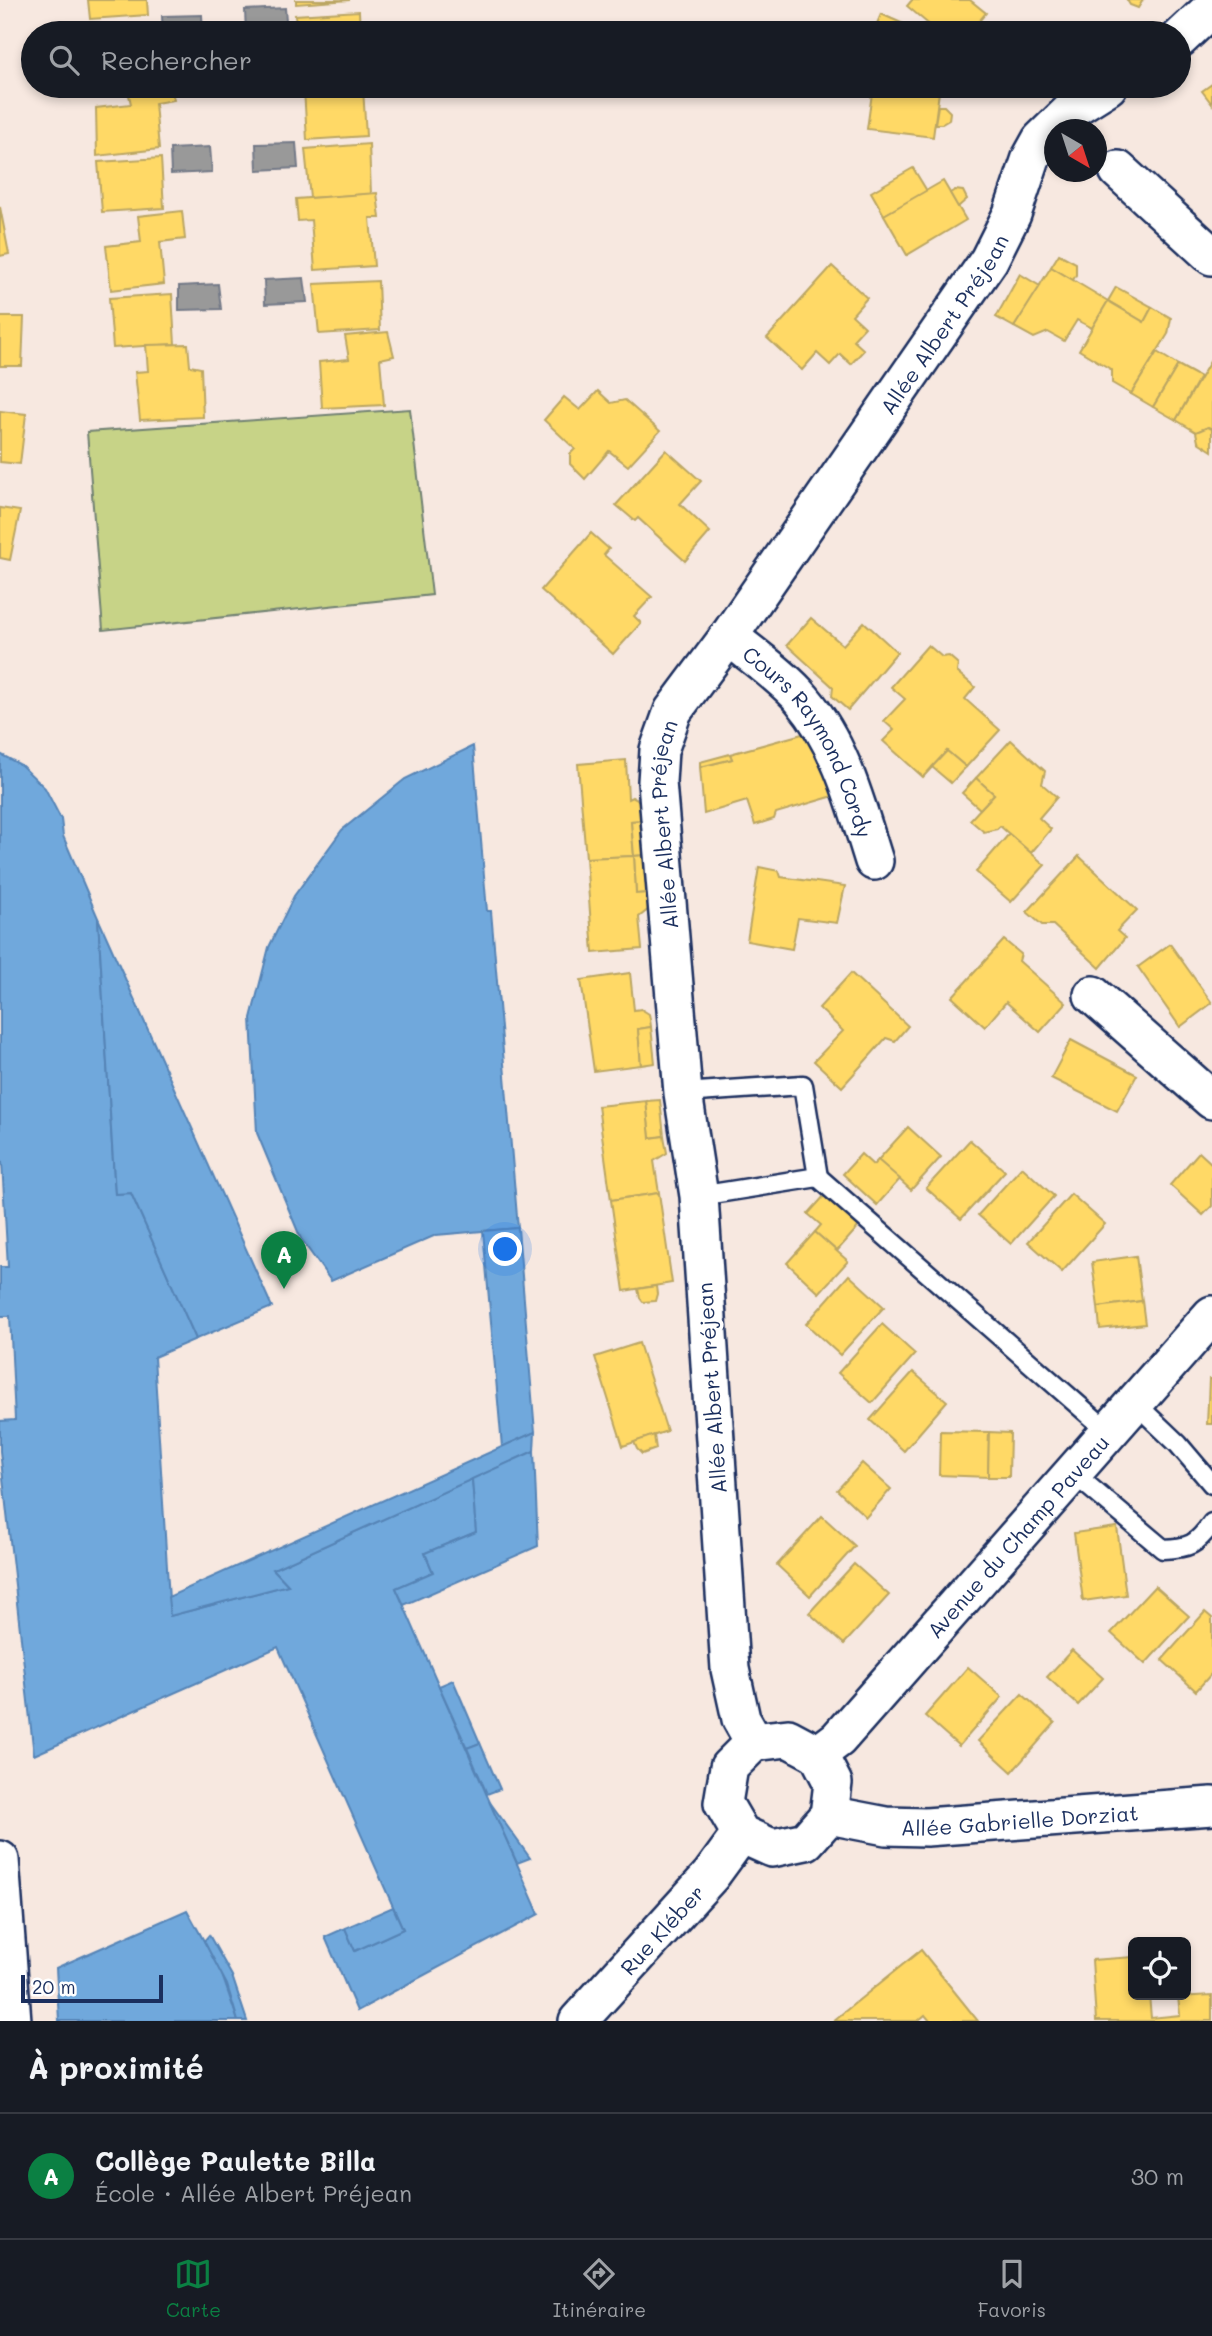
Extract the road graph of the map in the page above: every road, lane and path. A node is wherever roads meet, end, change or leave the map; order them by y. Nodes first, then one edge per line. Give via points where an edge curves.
1 (1212, 8) edge
2 (1191, 28) edge
3 (1089, 98) edge
4 (1118, 170) dead end
5 (1212, 256) edge
6 (729, 636) junction
7 (874, 861) dead end
8 (1093, 995) dead end
9 (683, 1093) junction
10 (1212, 1100) edge
11 (817, 1177) junction
12 (699, 1196) junction
13 (1212, 1315) edge
14 (1135, 1402) junction
15 (1109, 1432) junction
16 (1073, 1472) junction
17 (1212, 1484) edge
18 (1212, 1523) edge
19 (754, 1742) junction
20 (818, 1754) junction
21 (1212, 1806) edge
22 (829, 1815) junction
23 (741, 1834) junction
24 (0, 1860) edge
25 (12, 2021) edge
26 (578, 2021) edge

1 - 2 street
3 - 6 street, Allée Albert Préjean via 1041,140 989,260
4 - 5 street
6 - 7 street, Cours Raymond Cordy via 801,697 831,740
6 - 9 street, Allée Albert Préjean via 673,711 659,750 657,782
8 - 10 street
9 - 11 lane via 803,1085
9 - 12 street, Allée Albert Préjean
11 - 12 lane
11 - 15 lane
12 - 19 street, Allée Albert Préjean via 730,1669 741,1719
13 - 14 street, Avenue du Champ Paveau
14 - 15 street, Avenue du Champ Paveau
14 - 17 lane
15 - 16 street, Avenue du Champ Paveau
16 - 18 lane via 1163,1549 1186,1548
16 - 20 street, Avenue du Champ Paveau via 838,1738
19 - 20 street via 788,1738
19 - 23 street via 729,1767 723,1803
20 - 22 street via 833,1783
21 - 22 street, Allée Gabrielle Dorziat via 926,1827 886,1826
22 - 23 street via 806,1841 783,1846 772,1848
23 - 26 street, Rue Kléber via 711,1875
24 - 25 street

